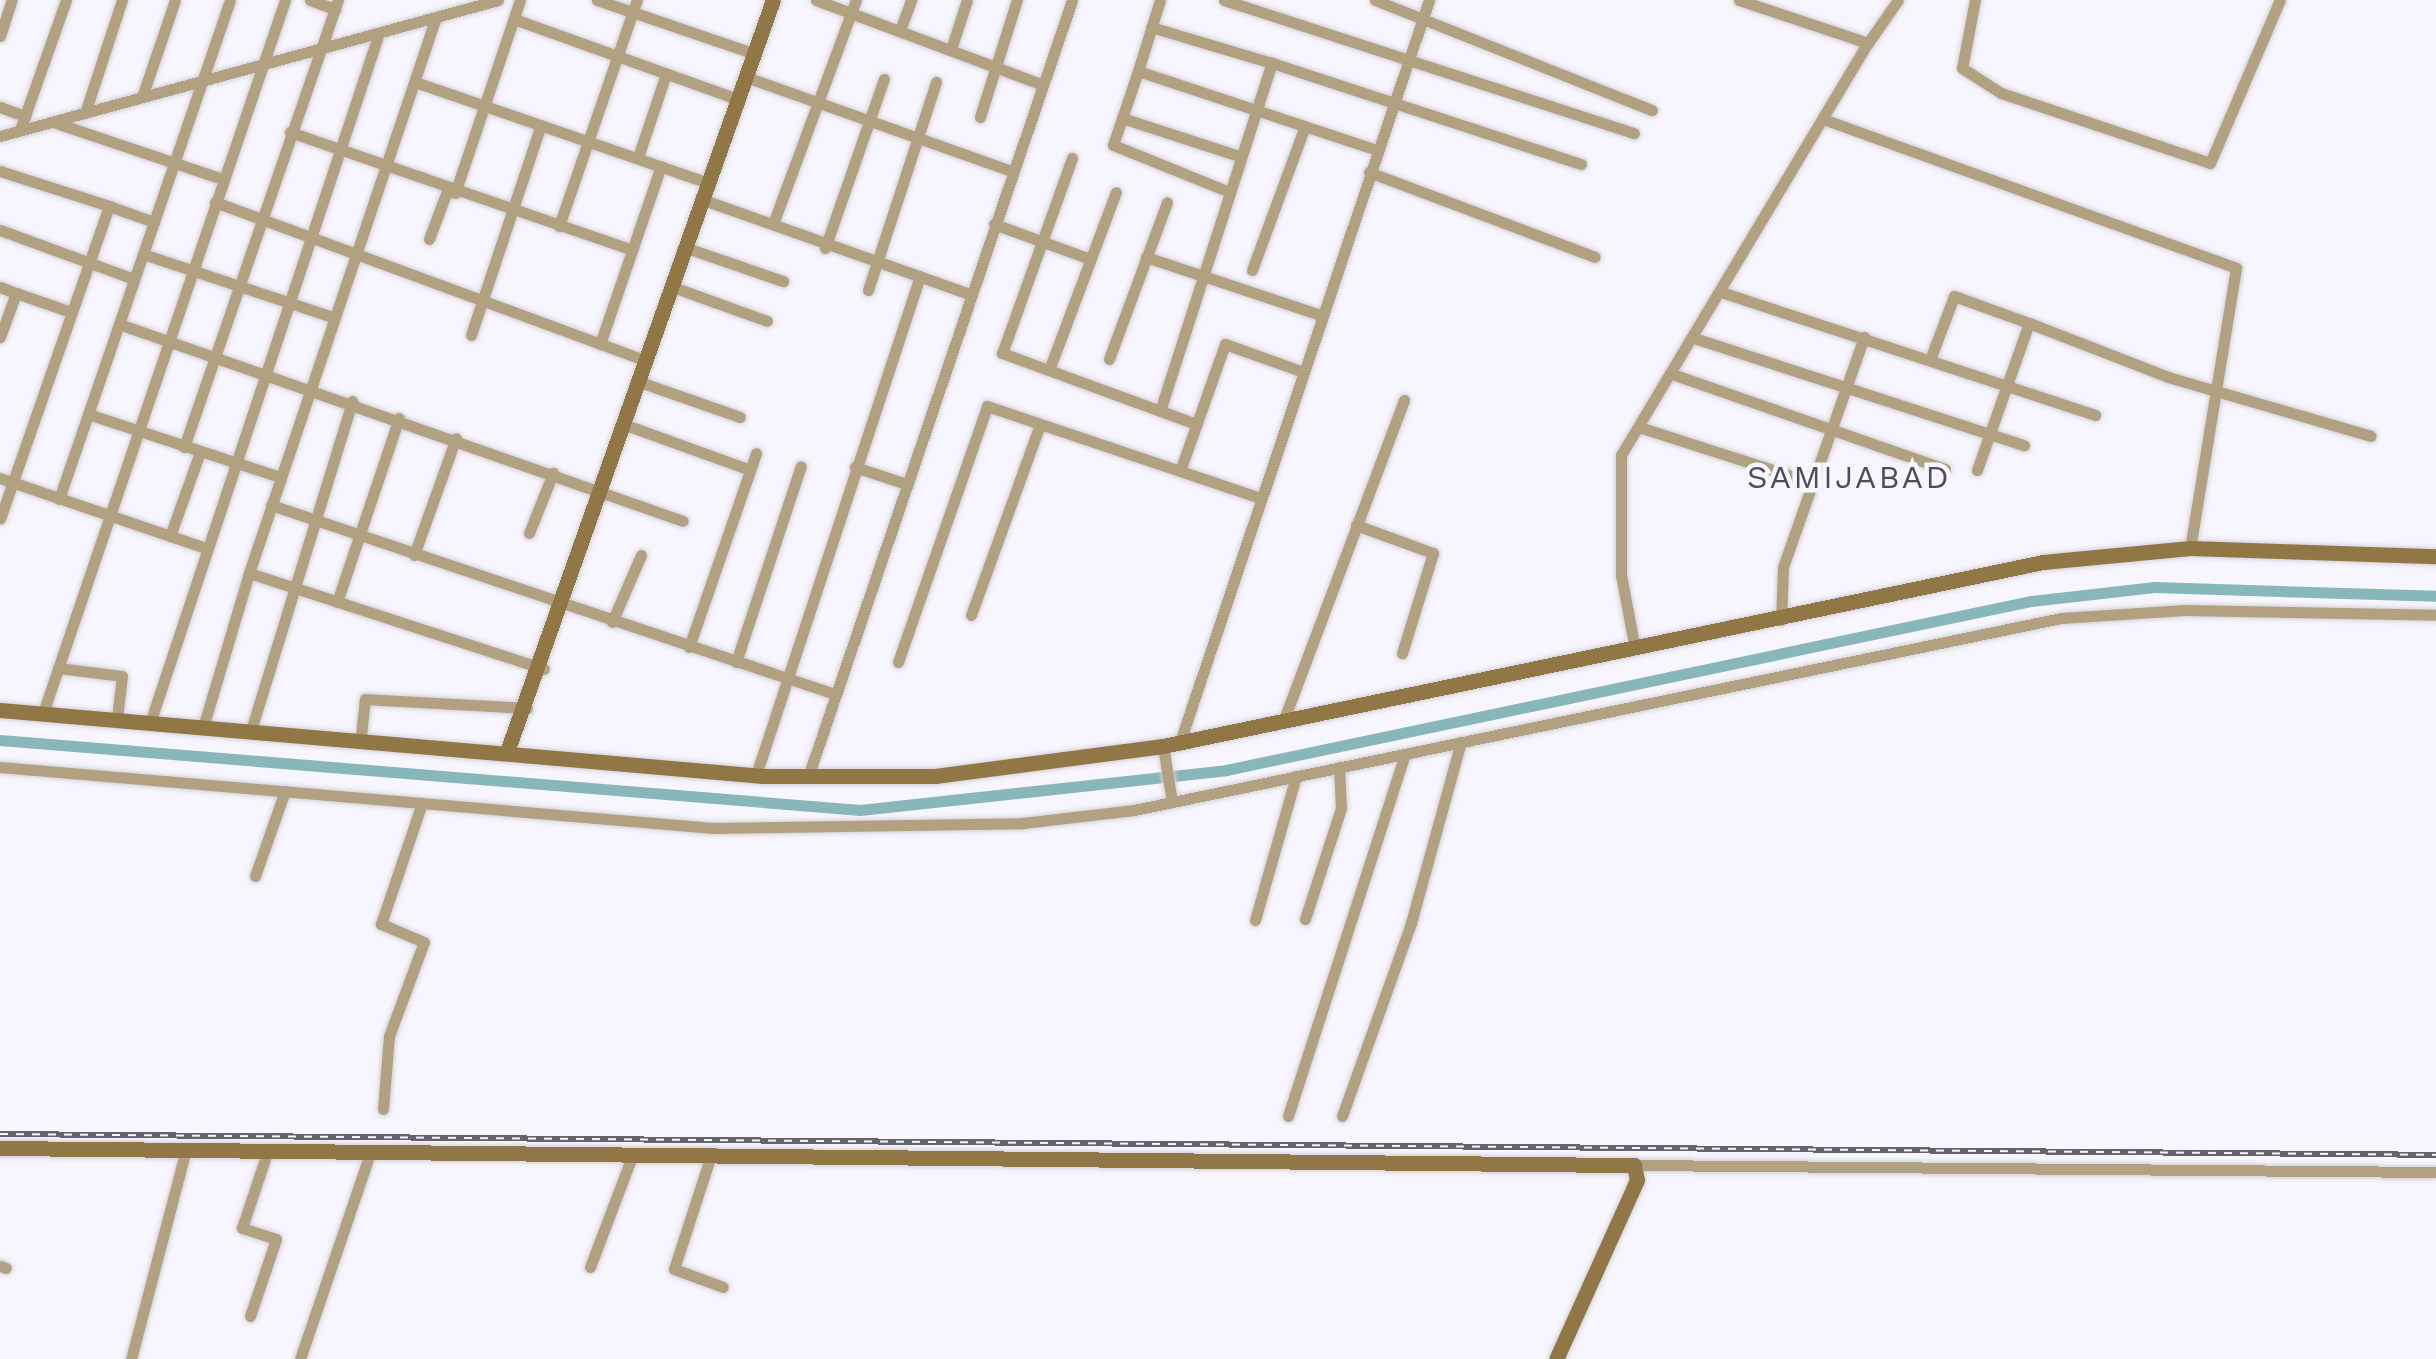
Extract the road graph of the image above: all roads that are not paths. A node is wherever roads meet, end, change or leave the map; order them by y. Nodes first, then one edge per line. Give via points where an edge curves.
1 (12, 0) edge
2 (66, 0) edge
3 (122, 0) edge
4 (175, 0) edge
5 (230, 0) edge
6 (285, 0) edge
7 (310, 0) edge
8 (498, 0) edge
9 (520, 0) edge
10 (597, 0) edge
11 (773, 0) edge
12 (816, 0) edge
13 (856, 0) edge
14 (911, 0) edge
15 (967, 0) edge
16 (1017, 0) edge
17 (1072, 0) edge
18 (1160, 0) edge
19 (1224, 0) edge
20 (1375, 0) edge
21 (1429, 0) edge
22 (1739, 0) edge
23 (1898, 0) edge
24 (1975, 0) edge
25 (2280, 0) edge
26 (336, 4) edge
27 (634, 6) edge
28 (851, 14) junction
29 (1423, 16) junction
30 (436, 17) junction
31 (514, 19) junction
32 (902, 25) dead end
33 (1151, 27) junction
34 (379, 33) junction
35 (0, 36) edge
36 (952, 42) dead end
37 (1868, 43) junction
38 (320, 48) junction
39 (754, 53) junction
40 (617, 56) junction
41 (1408, 60) junction
42 (1272, 63) junction
43 (262, 64) junction
44 (996, 67) junction
45 (1138, 71) junction
46 (666, 74) junction
47 (746, 76) junction
48 (884, 79) dead end
49 (203, 80) junction
50 (936, 82) dead end
51 (418, 83) junction
52 (1043, 85) junction
53 (142, 98) junction
54 (738, 100) junction
55 (1393, 103) junction
56 (817, 104) junction
57 (485, 105) junction
58 (0, 107) edge
59 (1255, 110) junction
60 (1652, 110) dead end
61 (86, 113) junction
62 (26, 116) junction
63 (980, 116) dead end
64 (1122, 118) junction
65 (1823, 119) junction
66 (53, 122) junction
67 (868, 122) junction
68 (541, 125) junction
69 (1306, 126) junction
70 (20, 130) junction
71 (290, 132) junction
72 (1634, 132) dead end
73 (0, 136) edge
74 (918, 139) junction
75 (588, 141) junction
76 (1377, 150) junction
77 (341, 152) junction
78 (1239, 156) junction
79 (638, 158) junction
80 (1072, 158) dead end
81 (174, 162) junction
82 (1581, 164) dead end
83 (662, 166) junction
84 (389, 170) junction
85 (0, 172) edge
86 (1012, 172) junction
87 (1370, 172) junction
88 (222, 179) junction
89 (706, 182) junction
90 (1227, 190) junction
91 (451, 192) junction
92 (1116, 192) dead end
93 (702, 199) junction
94 (214, 202) junction
95 (1167, 202) dead end
96 (108, 206) junction
97 (511, 209) junction
98 (260, 219) junction
99 (154, 222) junction
100 (773, 224) junction
101 (994, 224) junction
102 (560, 226) junction
103 (0, 230) edge
104 (429, 239) dead end
105 (311, 240) junction
106 (1043, 242) junction
107 (826, 246) junction
108 (684, 247) junction
109 (632, 250) junction
110 (143, 254) junction
111 (1146, 257) junction
112 (1595, 257) dead end
113 (356, 258) junction
114 (1090, 259) junction
115 (90, 261) junction
116 (877, 261) junction
117 (1252, 270) dead end
118 (190, 271) junction
119 (1199, 275) junction
120 (920, 276) junction
121 (134, 280) junction
122 (783, 281) dead end
123 (237, 286) junction
124 (670, 286) junction
125 (0, 287) edge
126 (868, 290) dead end
127 (1720, 292) junction
128 (16, 293) junction
129 (969, 294) junction
130 (482, 301) junction
131 (288, 303) junction
132 (72, 312) junction
133 (1320, 315) junction
134 (334, 318) junction
135 (766, 321) dead end
136 (2028, 323) junction
137 (119, 324) junction
138 (471, 335) dead end
139 (1864, 337) junction
140 (0, 338) edge
141 (1694, 338) junction
142 (168, 340) junction
143 (600, 344) junction
144 (214, 356) junction
145 (1931, 357) junction
146 (1108, 359) dead end
147 (644, 360) junction
148 (1049, 370) junction
149 (1298, 370) junction
150 (266, 372) junction
151 (1672, 374) junction
152 (637, 382) junction
153 (2006, 383) junction
154 (310, 386) junction
155 (1848, 388) junction
156 (2212, 390) junction
157 (1404, 400) dead end
158 (352, 401) junction
159 (1160, 411) junction
160 (88, 414) junction
161 (2095, 414) dead end
162 (740, 417) dead end
163 (398, 418) junction
164 (623, 424) junction
165 (1040, 424) junction
166 (1196, 424) junction
167 (1639, 427) junction
168 (1835, 430) junction
169 (138, 431) junction
170 (1986, 433) junction
171 (2371, 436) dead end
172 (456, 438) junction
173 (2024, 445) dead end
174 (184, 447) junction
175 (200, 452) junction
176 (756, 453) dead end
177 (234, 462) junction
178 (802, 466) dead end
179 (855, 467) junction
180 (1945, 469) dead end
181 (750, 470) junction
182 (1180, 470) junction
183 (1977, 470) dead end
184 (553, 473) junction
185 (280, 477) junction
186 (6, 480) edge
187 (903, 483) junction
188 (1813, 483) junction
189 (601, 490) junction
190 (1258, 496) junction
191 (59, 499) junction
192 (271, 505) junction
193 (109, 516) junction
194 (0, 519) edge
195 (312, 519) junction
196 (683, 521) dead end
197 (1356, 524) junction
198 (530, 533) dead end
199 (359, 535) junction
200 (170, 536) junction
201 (204, 547) junction
202 (2190, 548) junction
203 (414, 554) junction
204 (641, 556) dead end
205 (2436, 556) edge
206 (249, 573) junction
207 (290, 586) junction
208 (337, 602) junction
209 (562, 606) junction
210 (971, 614) dead end
211 (2436, 615) edge
212 (1780, 620) junction
213 (612, 622) junction
214 (689, 647) junction
215 (1636, 649) junction
216 (1402, 653) dead end
217 (736, 662) junction
218 (898, 662) dead end
219 (58, 668) junction
220 (544, 669) junction
221 (785, 678) junction
222 (835, 694) junction
223 (526, 708) junction
224 (0, 710) edge
225 (43, 713) junction
226 (117, 718) junction
227 (150, 720) junction
228 (1283, 722) junction
229 (204, 724) junction
230 (252, 728) junction
231 (361, 736) junction
232 (1180, 742) junction
233 (1461, 742) junction
234 (508, 749) junction
235 (1165, 752) junction
236 (1405, 754) junction
237 (0, 767) edge
238 (1339, 767) junction
239 (756, 774) junction
240 (1296, 776) junction
241 (808, 777) junction
242 (285, 791) junction
243 (1172, 799) junction
244 (422, 803) junction
245 (255, 876) dead end
246 (1304, 919) dead end
247 (1255, 920) dead end
248 (383, 1108) dead end
249 (1288, 1116) dead end
250 (1342, 1116) dead end
251 (0, 1148) edge
252 (186, 1150) junction
253 (268, 1150) junction
254 (371, 1152) junction
255 (632, 1154) junction
256 (712, 1155) junction
257 (1634, 1165) junction
258 (2436, 1172) edge
259 (590, 1267) dead end
260 (723, 1287) dead end
261 (250, 1316) dead end
262 (131, 1359) edge
263 (300, 1359) edge
264 (1556, 1359) edge

1 - 35 street
2 - 62 street
3 - 61 street
4 - 53 street
5 - 49 street
6 - 43 street
7 - 26 street
8 - 30 street
9 - 31 street
10 - 27 street
11 - 39 street
12 - 28 street
13 - 28 street
14 - 32 street
15 - 36 street
16 - 44 street
17 - 52 street
18 - 33 street
19 - 41 street
20 - 29 street
21 - 29 street
22 - 37 street
23 - 37 street
24 - 25 street via 1962,68 2002,93 2210,163
26 - 38 street
27 - 39 street
27 - 40 street
28 - 44 street
28 - 56 street
29 - 41 street
29 - 60 street
30 - 34 street
30 - 51 street
31 - 40 street
31 - 57 street
33 - 42 street
33 - 45 street
34 - 38 street
34 - 77 street
37 - 65 street
38 - 43 street
38 - 71 street
39 - 47 street
40 - 46 street
40 - 75 street
41 - 55 street
41 - 72 street
42 - 55 street
42 - 59 street
43 - 49 street
43 - 88 street
44 - 52 street
44 - 63 street
45 - 59 street
45 - 64 street
46 - 54 street
46 - 79 street
47 - 54 street
47 - 56 street
48 - 67 street
49 - 53 street
49 - 81 street
50 - 74 street
51 - 57 street
51 - 84 street
52 - 86 street
53 - 61 street
54 - 89 street
55 - 76 street
55 - 82 street
56 - 67 street
56 - 100 street
57 - 68 street
57 - 91 street
58 - 62 street
59 - 69 street
59 - 78 street
61 - 66 street
62 - 70 street
64 - 78 street
64 - 90 street via 1112,145
65 - 127 street
65 - 156 street via 2236,268
66 - 70 street
66 - 81 street
67 - 74 street
67 - 107 street
68 - 75 street
68 - 97 street
69 - 76 street
69 - 117 street
70 - 73 street
71 - 77 street
71 - 98 street
74 - 86 street
74 - 116 street
75 - 79 street
75 - 102 street
76 - 87 street
77 - 84 street
77 - 105 street
78 - 90 street
79 - 83 street
80 - 106 street
81 - 88 street
81 - 99 street
83 - 89 street
83 - 109 street
84 - 91 street
84 - 113 street
85 - 96 street
86 - 101 street
87 - 112 street
87 - 133 street
88 - 94 street
89 - 93 street
90 - 119 street
91 - 97 street
91 - 104 street
92 - 114 street
93 - 100 street
93 - 108 street
94 - 98 street
94 - 118 street
95 - 111 street
96 - 99 street
96 - 115 street
97 - 102 street
97 - 130 street
98 - 105 street
98 - 123 street
99 - 110 street
100 - 107 street
101 - 106 street
101 - 129 street
102 - 109 street
103 - 115 street
105 - 113 street
105 - 131 street
106 - 114 street
106 - 148 street via 1002,353
107 - 116 street
108 - 122 street
108 - 124 street
109 - 143 street
110 - 118 street
110 - 121 street
111 - 119 street
111 - 146 street
113 - 130 street
113 - 134 street
114 - 148 street
115 - 121 street
115 - 132 street
116 - 120 street
116 - 126 street
118 - 123 street
118 - 142 street
119 - 133 street
119 - 159 street
120 - 129 street
120 - 179 street
121 - 137 street
123 - 131 street
123 - 144 street
124 - 135 street
124 - 147 street
125 - 128 street
127 - 139 street
127 - 141 street
128 - 132 street
128 - 140 street
129 - 187 street
130 - 138 street
130 - 143 street
131 - 134 street
131 - 150 street
132 - 186 street
133 - 149 street
134 - 154 street
136 - 145 street via 1954,296
136 - 153 street
136 - 156 street
137 - 142 street
137 - 160 street
139 - 145 street
139 - 155 street
141 - 151 street
141 - 155 street
142 - 144 street
142 - 169 street
143 - 147 street
144 - 150 street
144 - 174 street
145 - 153 street
147 - 152 street
148 - 159 street
149 - 166 street via 1225,344
149 - 190 street
150 - 154 street
150 - 177 street
151 - 167 street
151 - 168 street
152 - 162 street
152 - 164 street
153 - 161 street
153 - 170 street
154 - 158 street
154 - 185 street
155 - 168 street
155 - 170 street
156 - 171 street
156 - 202 street
157 - 197 street
158 - 163 street
158 - 195 street
159 - 166 street
160 - 169 street
160 - 191 street
163 - 172 street
163 - 199 street
164 - 181 street
164 - 189 street
165 - 182 street
165 - 210 street
165 - 218 street via 987,406
166 - 182 street
167 - 188 street
167 - 215 street via 1621,455 1621,576
168 - 180 street
168 - 188 street
169 - 174 street
169 - 193 street
170 - 173 street
170 - 183 street
172 - 184 street
172 - 203 street
174 - 175 street
175 - 177 street
175 - 200 street
176 - 181 street
177 - 185 street
177 - 201 street
178 - 217 street
179 - 187 street
179 - 221 street
181 - 214 street
182 - 190 street
184 - 189 street
184 - 198 street
185 - 192 street
186 - 191 street
186 - 194 street
187 - 222 street
188 - 212 street via 1784,567
189 - 196 street
189 - 209 street
190 - 232 street
191 - 193 street
192 - 195 street
192 - 206 street
193 - 200 street
193 - 219 street
195 - 199 street
195 - 207 street
197 - 216 street via 1433,553
197 - 228 street
199 - 203 street
199 - 208 street
200 - 201 street
201 - 227 street
202 - 205 street
202 - 212 street via 1998,569
203 - 209 street
204 - 213 street
206 - 207 street
206 - 229 street
207 - 208 street
207 - 230 street
208 - 220 street
209 - 213 street
209 - 220 street
211 - 233 street via 2185,610 2061,618
212 - 215 street
213 - 214 street
214 - 217 street
215 - 228 street
217 - 221 street
219 - 225 street
219 - 226 street via 122,676
220 - 223 street
221 - 222 street
221 - 239 street
222 - 241 street
223 - 231 street via 365,698
223 - 234 street
224 - 225 street
225 - 226 street
226 - 227 street
227 - 229 street
228 - 232 street
229 - 230 street
230 - 231 street
231 - 234 street
232 - 235 street
233 - 236 street
233 - 250 street via 1411,923
234 - 239 street
235 - 241 street via 936,776
235 - 243 street
236 - 238 street
236 - 249 street
237 - 242 street
238 - 240 street
238 - 246 street via 1340,808
239 - 241 street
240 - 243 street
240 - 247 street
242 - 244 street
242 - 245 street
243 - 244 street via 1023,824 840,833
244 - 248 street via 380,924 424,942 389,1036
251 - 252 street
252 - 253 street
252 - 262 street
253 - 254 street
253 - 261 street via 242,1228 276,1239
254 - 255 street
254 - 263 street
255 - 256 street
255 - 259 street
256 - 257 street
256 - 260 street via 674,1268
257 - 258 street
257 - 264 street via 1638,1180

